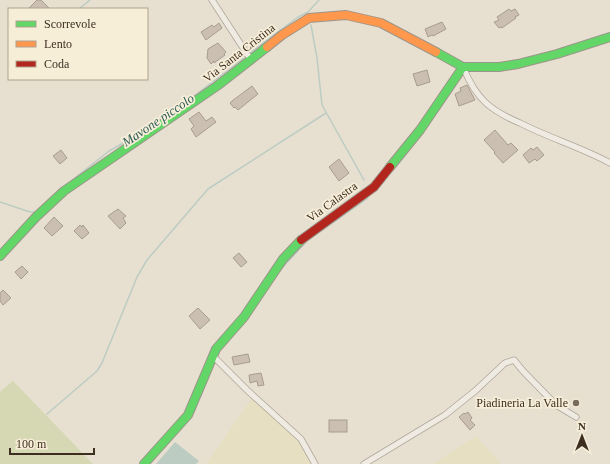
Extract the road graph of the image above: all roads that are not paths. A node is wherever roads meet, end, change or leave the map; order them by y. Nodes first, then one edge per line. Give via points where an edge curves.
1 (212, 0) edge
2 (610, 37) edge
3 (251, 60) junction
4 (463, 67) junction
5 (610, 163) edge
6 (0, 256) edge
7 (213, 356) junction
8 (576, 417) dead end
9 (144, 464) edge
10 (315, 464) edge
11 (364, 464) edge

1 - 3 street
2 - 4 street, Via Santa Cristina via 530,60 475,68
3 - 4 street, Via Santa Cristina via 308,18 346,15 380,24
3 - 6 street, Via Santa Cristina via 166,122 64,191
4 - 5 street via 485,103 503,115
4 - 7 street, Via Calastra via 420,130 374,187 304,237 283,259 244,317 216,349
7 - 9 street, Via Calastra via 188,415
7 - 10 street via 301,439
8 - 11 street via 556,404 514,360 505,363 445,415

